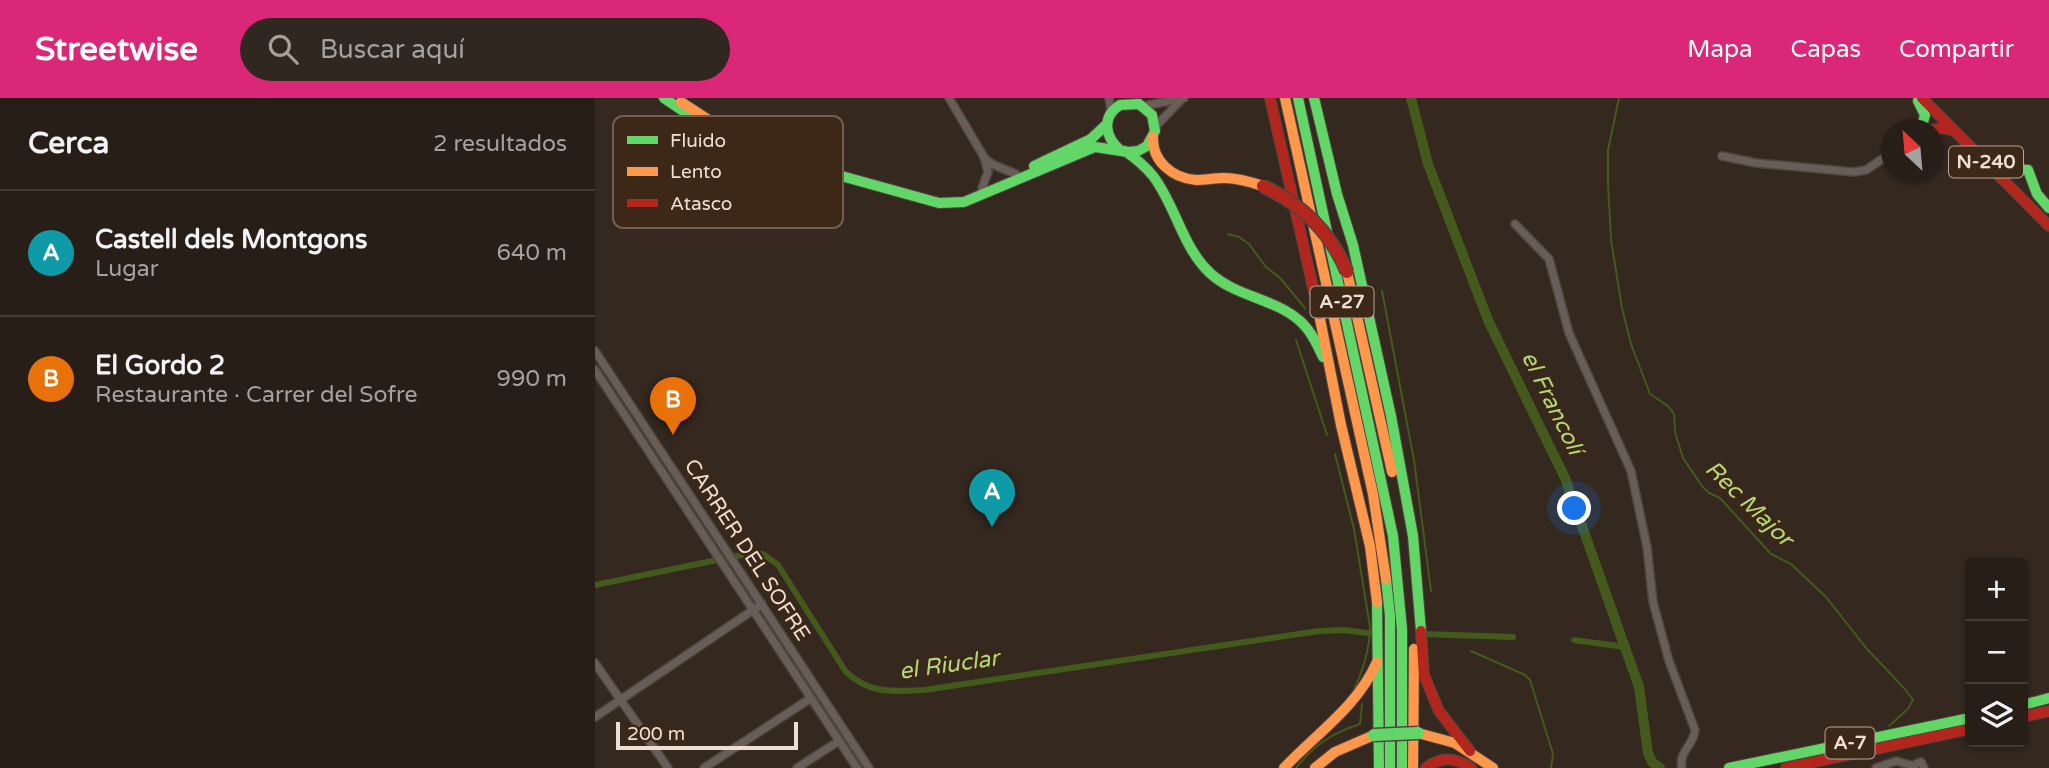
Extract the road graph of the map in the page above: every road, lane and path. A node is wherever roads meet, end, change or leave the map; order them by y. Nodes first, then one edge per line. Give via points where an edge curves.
1 (664, 98) edge
2 (675, 98) edge
3 (949, 98) edge
4 (1109, 98) edge
5 (1184, 98) edge
6 (1270, 98) edge
7 (1314, 98) edge
8 (1916, 98) edge
9 (1922, 98) edge
10 (1933, 98) edge
11 (1294, 99) edge
12 (1133, 102) edge
13 (691, 116) edge
14 (705, 116) edge
15 (1108, 119) junction
16 (1926, 119) edge
17 (1944, 128) edge
18 (1955, 131) junction
19 (1154, 132) junction
20 (1122, 150) junction
21 (1723, 156) dead end
22 (984, 157) junction
23 (1881, 160) edge
24 (843, 171) edge
25 (1016, 174) junction
26 (843, 176) edge
27 (982, 188) junction
28 (1337, 194) junction
29 (2048, 209) edge
30 (1515, 224) dead end
31 (2049, 226) edge
32 (1314, 285) junction
33 (595, 351) edge
34 (595, 370) edge
35 (1348, 385) junction
36 (1336, 404) junction
37 (1404, 496) junction
38 (1406, 534) junction
39 (762, 604) junction
40 (752, 611) junction
41 (1379, 656) junction
42 (595, 663) edge
43 (811, 698) junction
44 (2049, 698) edge
45 (621, 699) junction
46 (2028, 704) edge
47 (2049, 711) edge
48 (595, 717) edge
49 (2028, 717) edge
50 (1965, 719) edge
51 (1965, 731) edge
52 (839, 741) junction
53 (1470, 751) junction
54 (1914, 767) edge
55 (1925, 767) edge
56 (668, 768) edge
57 (704, 768) edge
58 (797, 768) edge
59 (857, 768) edge
60 (869, 768) edge
61 (1284, 768) edge
62 (1315, 768) edge
63 (1379, 768) edge
64 (1390, 768) edge
65 (1402, 768) edge
66 (1413, 768) edge
67 (1426, 768) edge
68 (1471, 768) edge
69 (1493, 768) edge
70 (1682, 768) edge
71 (1730, 768) edge
72 (1786, 768) edge
73 (1876, 768) edge

1 - 13 main road
2 - 14 main road
3 - 22 street
4 - 15 street
5 - 12 street
5 - 19 street
6 - 32 main road
7 - 28 main road
8 - 16 main road
9 - 18 main road, N-240
10 - 29 main road, N-240 via 2003,168 2028,170
11 - 28 main road
11 - 35 main road, A-27
11 - 65 main road, A-27 via 1393,536 1402,629
12 - 15 main road via 1121,104
12 - 19 main road via 1152,115
15 - 20 main road via 1108,138
15 - 25 main road via 1085,142
17 - 18 main road
18 - 31 main road, N-240
19 - 20 main road via 1142,149
19 - 38 main road, bridge via 1152,145 1169,171 1191,179 1263,186 1315,219 1334,243 1347,272
20 - 26 main road via 1095,148 964,202 939,203
20 - 36 main road via 1149,170 1193,251 1212,274 1233,289 1280,307 1304,325 1319,347
21 - 23 street via 1854,172
22 - 25 street
22 - 27 street via 988,173
24 - 27 main road via 933,195 957,197
25 - 27 main road
28 - 37 main road via 1353,245
30 - 70 street via 1549,259 1569,334 1631,471 1653,602 1695,730 1681,757
32 - 35 main road
32 - 36 main road
33 - 39 street, CARRER DEL SOFRE
34 - 40 street, CARRER DEL SOFRE
35 - 64 main road, A-27 via 1388,585
36 - 41 main road via 1373,566
37 - 38 main road
37 - 53 main road via 1416,559 1424,675 1439,711
38 - 66 main road via 1413,625
39 - 40 street
39 - 60 street, CARRER DEL SOFRE
40 - 43 street, CARRER DEL SOFRE
40 - 45 street
41 - 61 main road via 1366,687
41 - 63 main road
42 - 45 street
43 - 52 street, CARRER DEL SOFRE
43 - 57 street
44 - 46 main road
45 - 48 street
45 - 56 street
47 - 49 main road
50 - 71 main road, A-7
51 - 72 main road, A-7
52 - 58 street
52 - 59 street, CARRER DEL SOFRE
53 - 62 main road, bridge via 1443,739 1395,733 1335,752
53 - 69 main road
54 - 55 street via 1918,762
54 - 73 street via 1896,761
67 - 68 main road via 1450,758

